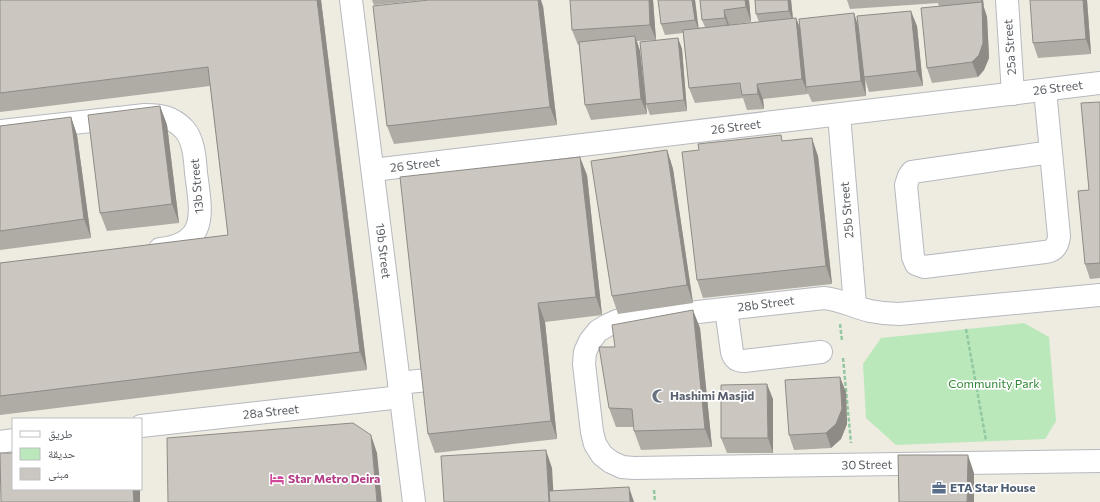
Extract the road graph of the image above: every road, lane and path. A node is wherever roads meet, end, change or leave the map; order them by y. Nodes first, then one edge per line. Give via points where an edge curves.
1 (351, 0) edge
2 (1007, 0) edge
3 (1100, 83) edge
4 (1045, 90) junction
5 (1013, 94) junction
6 (839, 115) junction
7 (0, 131) edge
8 (1051, 152) junction
9 (372, 170) junction
10 (140, 252) edge
11 (1100, 295) edge
12 (846, 303) junction
13 (962, 308) junction
14 (726, 309) junction
15 (842, 347) dead end
16 (821, 352) dead end
17 (843, 355) dead end
18 (427, 380) edge
19 (400, 390) junction
20 (142, 426) edge
21 (12, 440) edge
22 (0, 442) edge
23 (1100, 460) edge
24 (990, 462) junction
25 (853, 465) junction
26 (634, 468) joint
27 (414, 502) edge

1 - 9 street, 19b Street
2 - 5 street, 25a Street
3 - 4 street, 26 Street
4 - 5 street, 26 Street
4 - 8 street
5 - 6 street, 26 Street
6 - 9 street, 26 Street
6 - 12 street, 25b Street
7 - 10 street, 13b Street via 146,115 160,115 174,121 185,131 192,144 201,210 200,222 195,233 176,247
8 - 8 street via 1059,236 1056,248 1045,252 924,267 916,264 913,257 906,185 912,172
9 - 19 street, 19b Street
11 - 13 street, 28b Street
12 - 13 street, 28b Street via 884,314
12 - 14 street, 28b Street via 824,298
12 - 15 path
13 - 24 path
14 - 16 street via 732,352 736,359 744,361
14 - 26 street, 28b Street via 617,321 598,331 590,341 585,352 584,364 595,444 611,462 622,467
17 - 25 path
18 - 19 street, 28a Street
19 - 20 street, 28a Street
19 - 27 street, 19b Street
21 - 22 street
23 - 24 street, 30 Street
24 - 25 street, 30 Street
25 - 26 street, 30 Street

